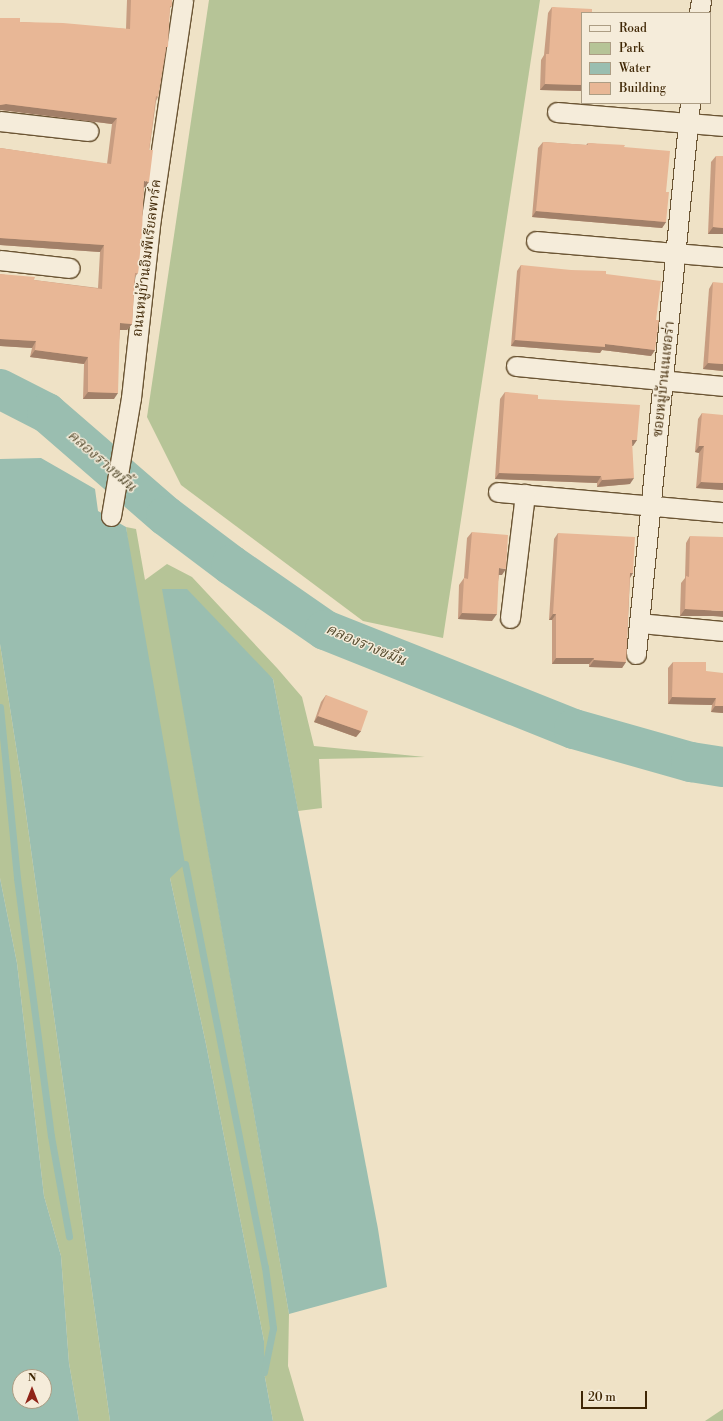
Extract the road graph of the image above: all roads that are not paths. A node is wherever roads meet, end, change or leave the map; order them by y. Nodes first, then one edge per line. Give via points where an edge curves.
1 (183, 0) edge
2 (701, 0) edge
3 (698, 12) edge
4 (690, 104) edge
5 (556, 112) dead end
6 (0, 121) edge
7 (689, 123) junction
8 (723, 126) edge
9 (88, 131) dead end
10 (536, 241) dead end
11 (676, 254) junction
12 (723, 257) edge
13 (0, 260) edge
14 (70, 268) dead end
15 (516, 366) dead end
16 (662, 380) junction
17 (723, 386) edge
18 (498, 492) dead end
19 (525, 494) junction
20 (652, 506) junction
21 (723, 512) edge
22 (111, 516) dead end
23 (510, 618) dead end
24 (640, 623) junction
25 (723, 631) edge
26 (636, 654) dead end

1 - 22 street, ถนนหมู่บ้านอิมพีเรียลพาร์ค via 151,218 131,398
2 - 3 street
4 - 7 street, ซอยหมู่บ้านเนเชอร่า
5 - 7 street
6 - 9 street
7 - 8 street
7 - 11 street, ซอยหมู่บ้านเนเชอร่า
10 - 11 street
11 - 12 street
11 - 16 street, ซอยหมู่บ้านเนเชอร่า
13 - 14 street
15 - 16 street
16 - 17 street
16 - 20 street, ซอยหมู่บ้านเนเชอร่า
18 - 19 street
19 - 20 street
19 - 23 street
20 - 21 street
20 - 24 street, ซอยหมู่บ้านเนเชอร่า
24 - 25 street
24 - 26 street, ซอยหมู่บ้านเนเชอร่า

